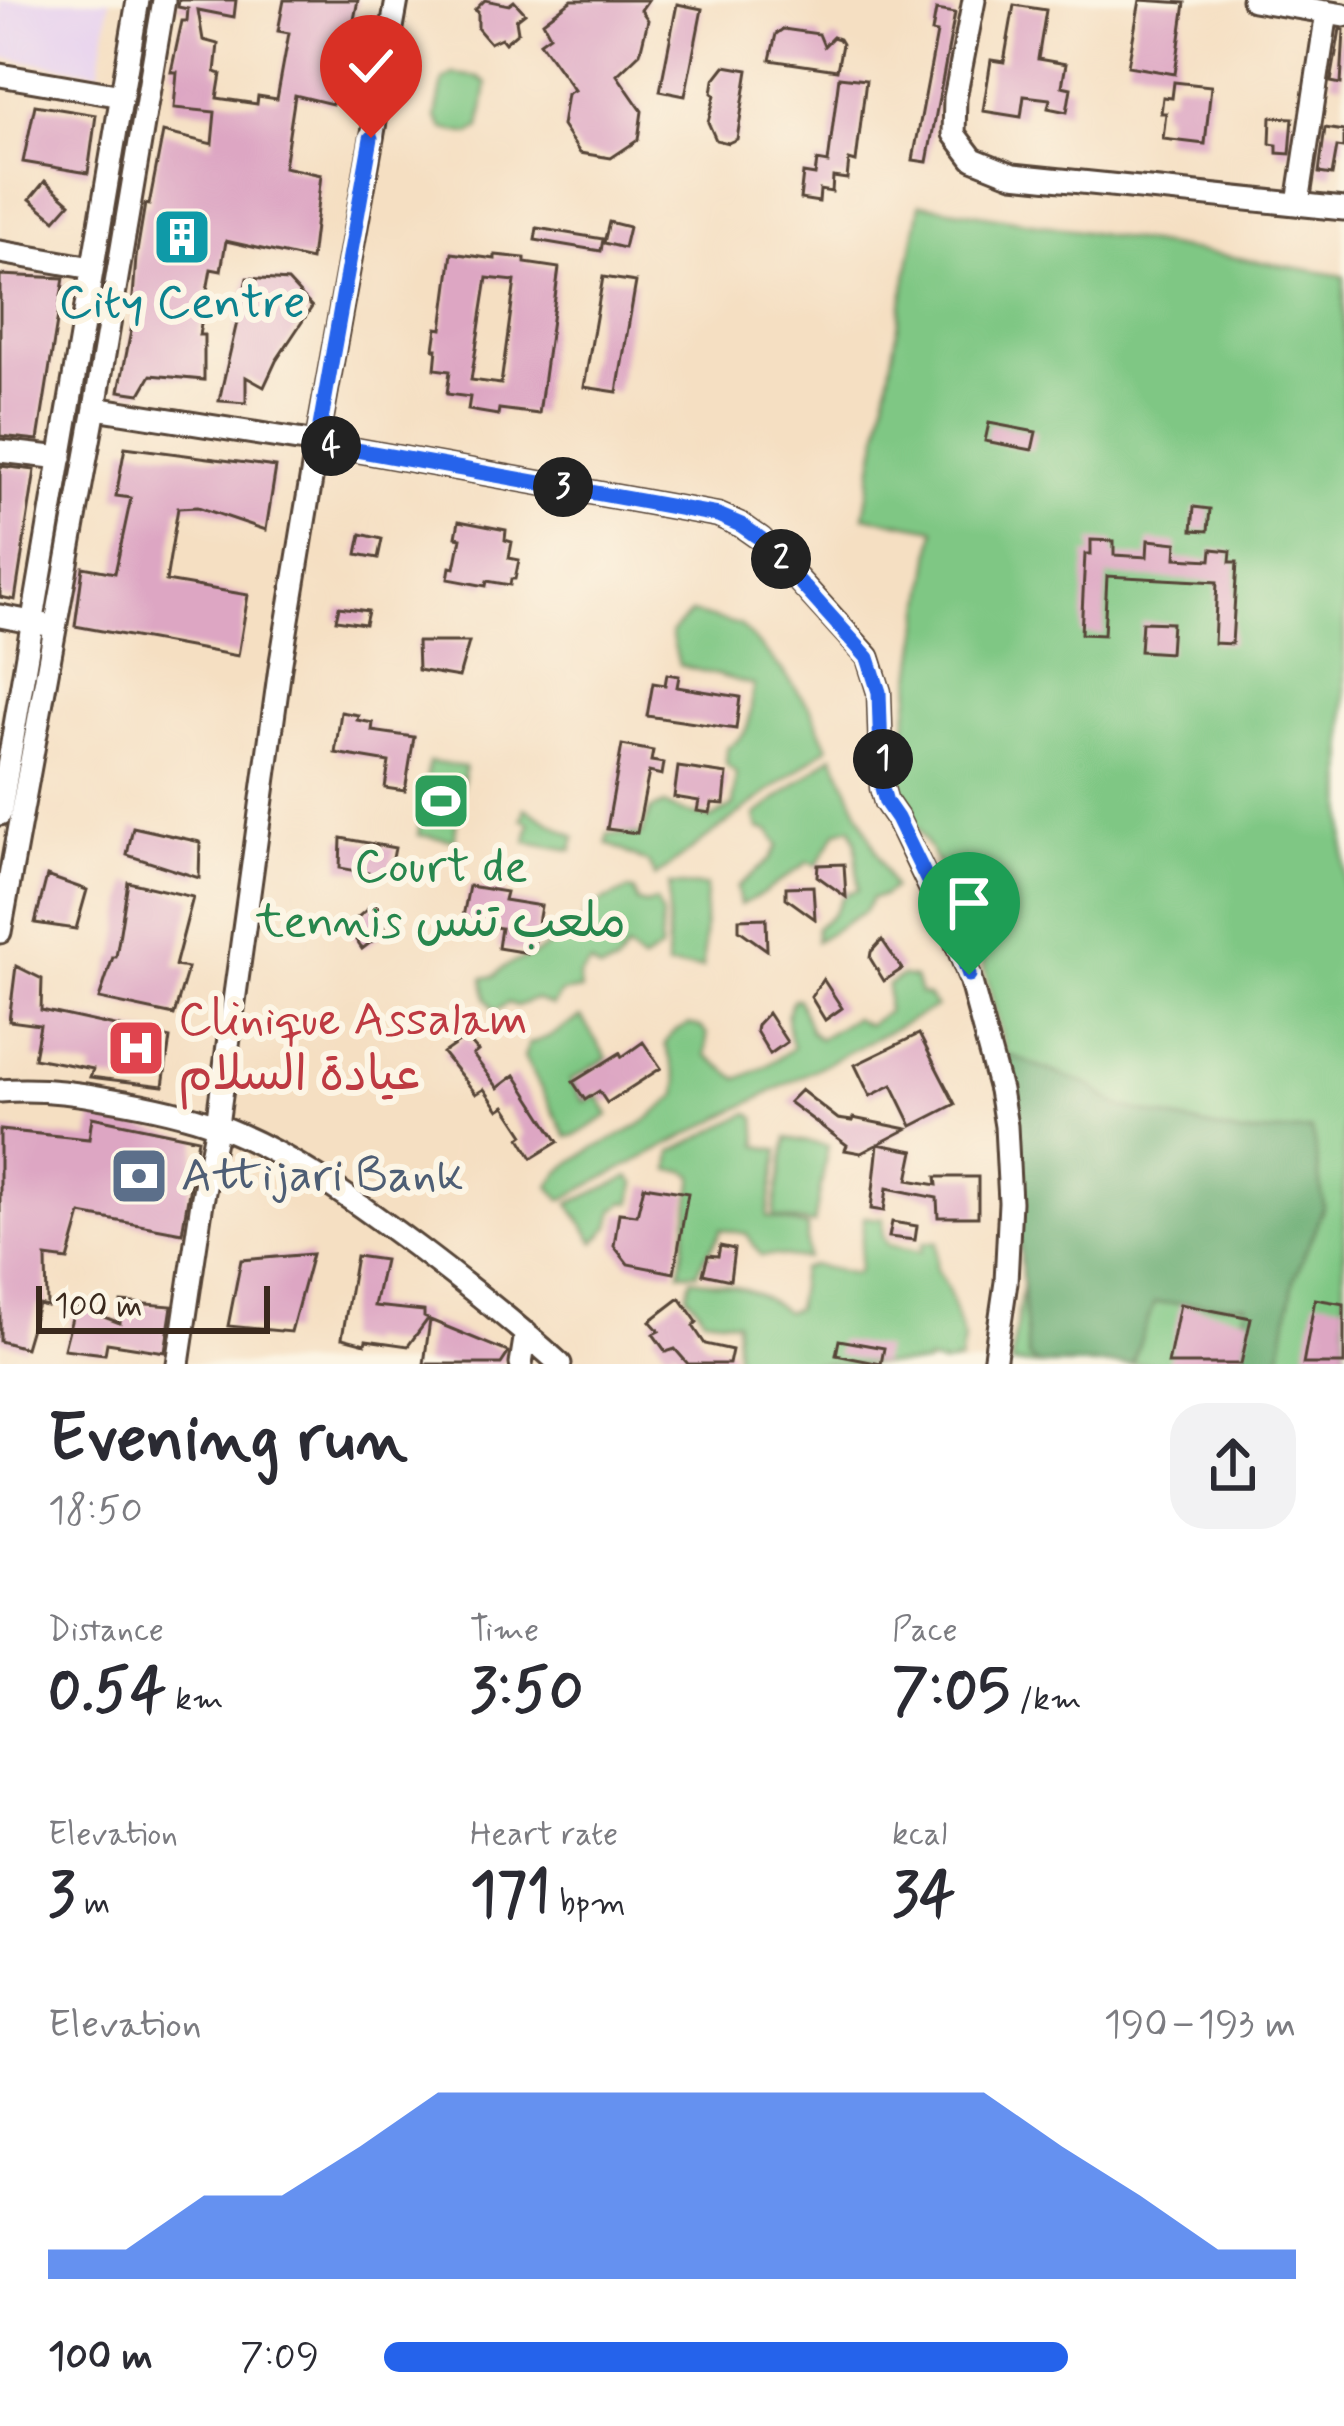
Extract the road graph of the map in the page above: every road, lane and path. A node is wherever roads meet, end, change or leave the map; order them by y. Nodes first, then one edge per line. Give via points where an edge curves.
1 (138, 0) edge
2 (164, 0) edge
3 (397, 0) edge
4 (974, 0) edge
5 (1253, 0) edge
6 (1336, 13) edge
7 (0, 75) edge
8 (122, 96) junction
9 (1298, 203) junction
10 (1344, 209) edge
11 (0, 252) edge
12 (92, 268) junction
13 (95, 408) junction
14 (317, 443) junction
15 (0, 451) edge
16 (61, 458) junction
17 (0, 616) edge
18 (44, 625) junction
19 (0, 814) edge
20 (0, 932) edge
21 (0, 1091) edge
22 (217, 1125) junction
23 (526, 1333) junction
24 (178, 1364) edge
25 (521, 1364) edge
26 (560, 1364) edge
27 (994, 1364) edge

1 - 8 street
2 - 13 street
3 - 14 street
4 - 9 street via 954,134 973,159 1013,175
5 - 6 street
6 - 9 street
7 - 8 street
8 - 12 street
9 - 10 street
11 - 12 street
12 - 16 street
13 - 14 street
13 - 18 street
14 - 22 street
14 - 27 street via 718,515 761,539 868,658 879,692 886,802 962,957 1000,1090 1010,1168
15 - 16 street
16 - 18 street
17 - 18 street
18 - 19 street
18 - 20 street
21 - 22 street via 73,1093
22 - 23 street via 316,1175
22 - 24 street
23 - 25 street
23 - 26 street

